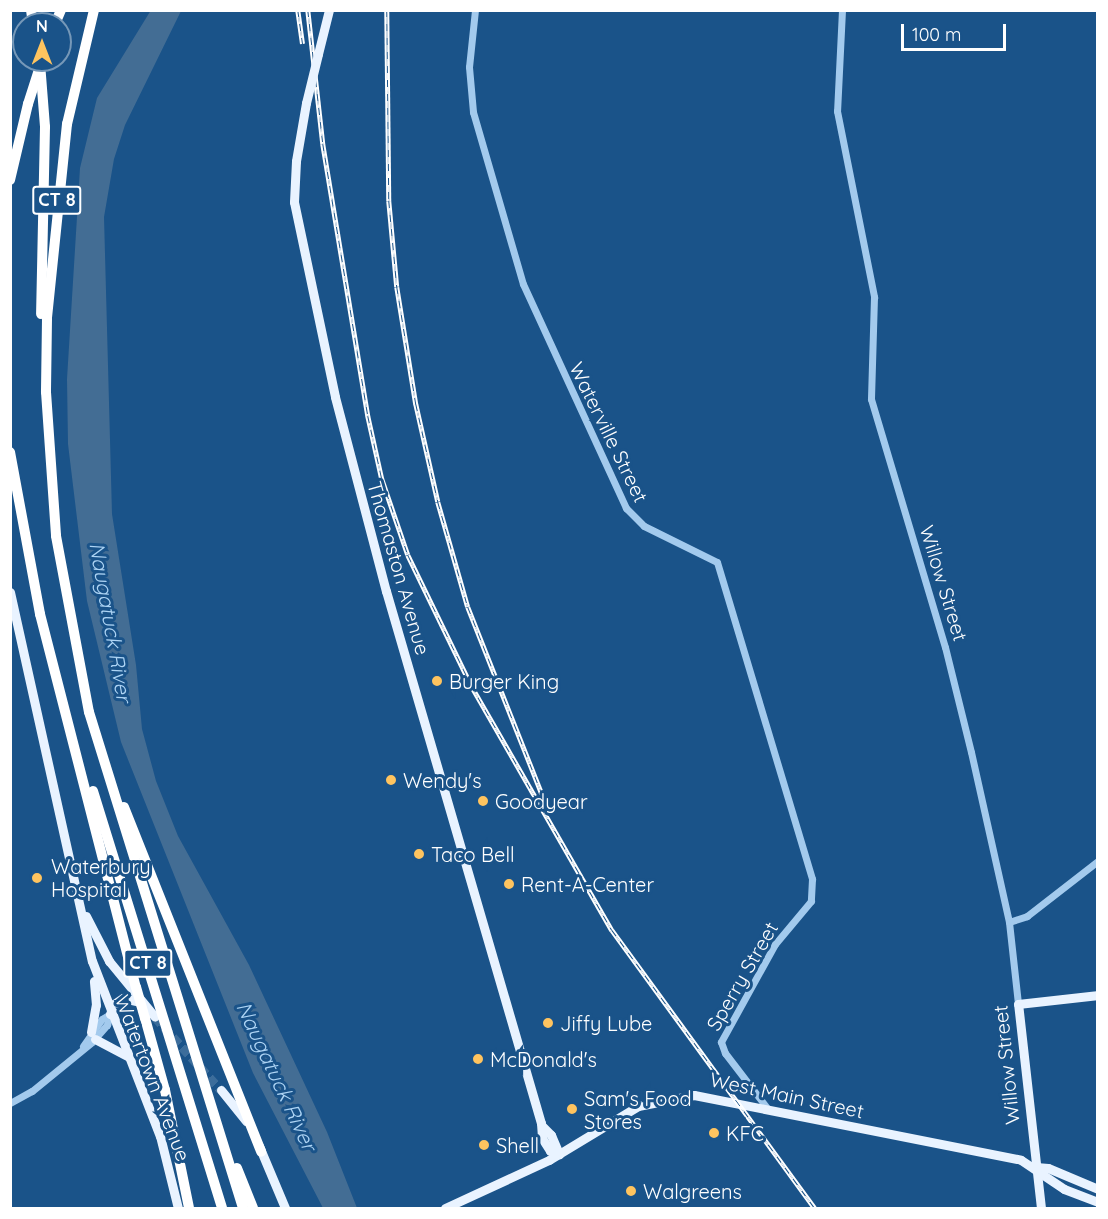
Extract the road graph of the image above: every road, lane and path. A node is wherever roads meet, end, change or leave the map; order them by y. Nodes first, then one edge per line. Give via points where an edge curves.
1 (94, 10) edge
2 (329, 10) edge
3 (475, 10) edge
4 (842, 10) edge
5 (37, 72) edge
6 (41, 72) edge
7 (10, 180) edge
8 (46, 392) junction
9 (10, 452) edge
10 (10, 592) edge
11 (89, 712) junction
12 (69, 720) junction
13 (1098, 861) edge
14 (814, 888) joint
15 (76, 891) junction
16 (1009, 922) junction
17 (92, 961) junction
18 (1098, 995) edge
19 (1018, 1004) junction
20 (110, 1014) junction
21 (149, 1014) junction
22 (93, 1036) junction
23 (129, 1060) junction
24 (203, 1081) junction
25 (221, 1090) tunnel mouth
26 (10, 1103) edge
27 (766, 1108) junction
28 (261, 1152) junction
29 (559, 1154) junction
30 (1036, 1167) junction
31 (1098, 1189) edge
32 (1098, 1202) edge
33 (178, 1209) edge
34 (189, 1209) edge
35 (222, 1209) edge
36 (243, 1209) edge
37 (253, 1209) edge
38 (285, 1209) edge
39 (445, 1209) edge
40 (1041, 1209) edge

1 - 8 highway, CT 8 via 71,100 60,177 47,319
2 - 29 main road, Thomaston Avenue, bridge via 296,161 295,210 334,397 386,591 544,1142 551,1152
3 - 14 street, Waterville Street via 469,67 473,112 523,284 626,508 644,526 717,562
4 - 16 street, Willow Street via 837,111 874,297 871,399 949,663
5 - 7 highway, CT 8, bridge
6 - 8 highway via 45,127 41,320
8 - 11 highway, CT 8 via 57,548
9 - 12 highway, CT 8 via 32,578
10 - 15 main road, Watertown Avenue
11 - 24 highway, CT 8
11 - 28 highway via 180,954
12 - 21 highway, bridge via 136,987
12 - 35 highway, CT 8
13 - 16 street via 1027,916
14 - 27 street, Sperry Street via 811,901 775,944 721,1042
15 - 17 main road, Watertown Avenue
15 - 21 main road, Watertown Avenue via 103,952
16 - 19 street, Willow Street
17 - 20 main road, Watertown Avenue
17 - 22 main road via 96,1005
18 - 19 main road
19 - 30 main road, Willow Street
20 - 21 main road via 114,1004 123,998 135,999
20 - 22 street via 107,1025
20 - 23 main road, Watertown Avenue
21 - 34 highway
22 - 23 main road via 120,1050
22 - 26 street via 32,1091
23 - 33 main road, Watertown Avenue via 160,1136
24 - 36 highway, CT 8
24 - 37 highway
25 - 28 main road via 249,1126
27 - 29 main road, West Main Street via 701,1095 659,1099 631,1110
27 - 30 main road, West Main Street via 1013,1158
28 - 38 main road
29 - 39 main road, West Main Street
30 - 31 main road, West Main Street via 1048,1168
30 - 32 main road, West Main Street via 1059,1186
30 - 40 main road, Willow Street

